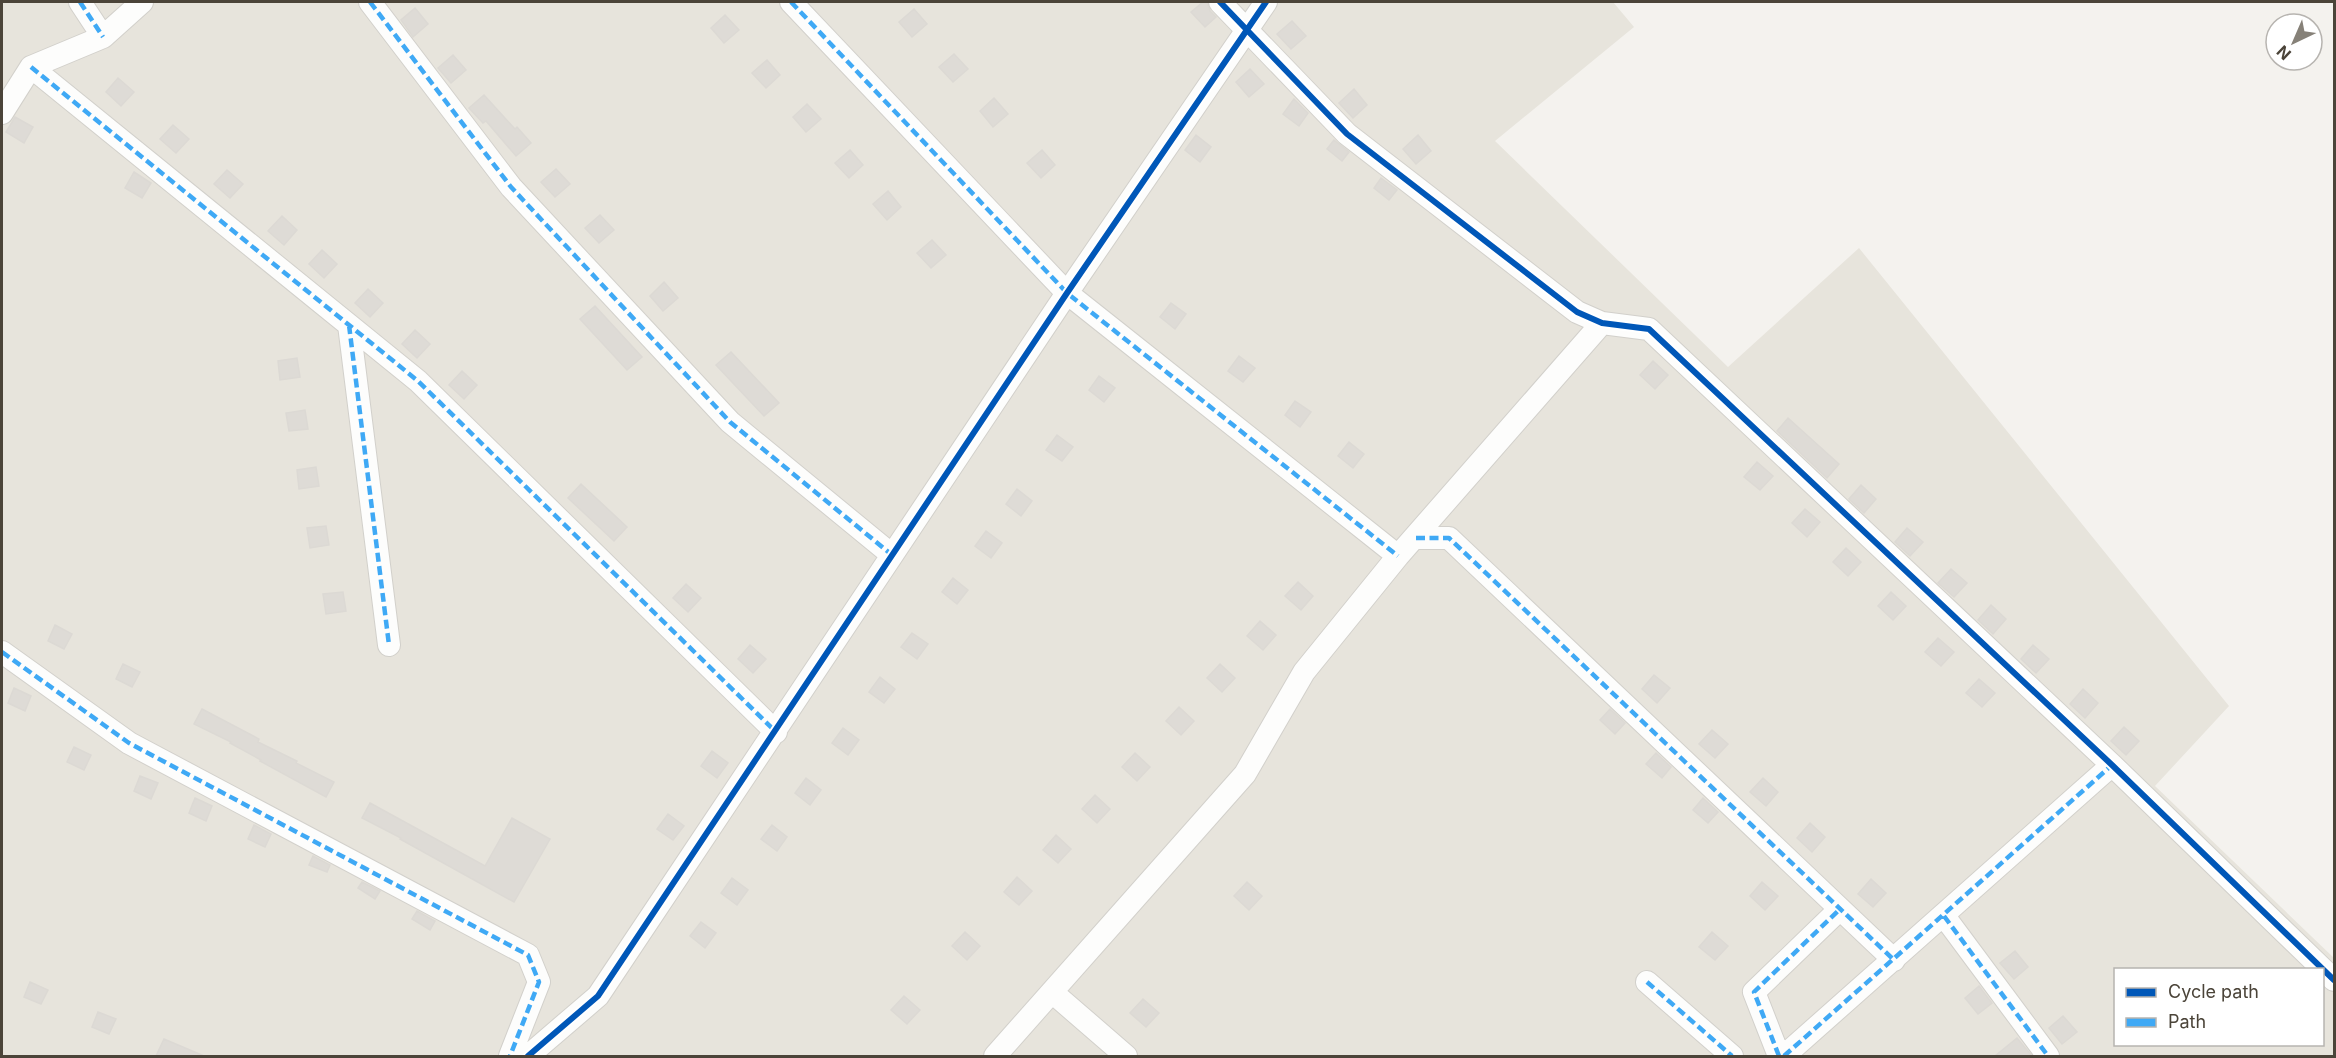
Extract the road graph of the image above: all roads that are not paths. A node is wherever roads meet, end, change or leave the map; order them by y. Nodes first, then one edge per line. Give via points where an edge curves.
1 (80, 2) edge
2 (142, 2) edge
3 (370, 2) edge
4 (790, 2) edge
5 (1220, 2) edge
6 (1266, 2) edge
7 (1246, 30) junction
8 (102, 37) junction
9 (31, 67) junction
10 (2, 113) edge
11 (1067, 293) junction
12 (1602, 323) junction
13 (349, 325) junction
14 (1416, 538) junction
15 (892, 555) junction
16 (1398, 556) junction
17 (389, 645) dead end
18 (2, 652) edge
19 (776, 732) junction
20 (2112, 765) junction
21 (1839, 909) junction
22 (1944, 916) junction
23 (1894, 960) junction
24 (2322, 968) edge
25 (1647, 982) dead end
26 (1052, 992) junction
27 (510, 1056) edge
28 (528, 1056) edge
29 (994, 1056) edge
30 (1126, 1056) edge
31 (1732, 1056) edge
32 (1779, 1056) edge
33 (1784, 1056) edge
34 (2048, 1056) edge

1 - 8 street
2 - 8 street
3 - 15 street via 511,187 722,413
4 - 11 street
5 - 7 street
6 - 7 street
7 - 11 street
7 - 12 street via 1347,134 1576,312
8 - 9 street
9 - 10 street
9 - 13 street
11 - 15 street
11 - 16 street
12 - 14 street
12 - 20 street via 1649,329
13 - 17 street
13 - 19 street via 418,381
14 - 16 street
14 - 21 street via 1449,538
15 - 19 street
16 - 26 street via 1304,672 1245,774
18 - 27 street via 129,743 528,955 539,982
19 - 28 street via 598,996
20 - 22 street
20 - 24 street
21 - 23 street
21 - 32 street via 1754,992
22 - 23 street
22 - 34 street
23 - 33 street
25 - 31 street
26 - 29 street
26 - 30 street

